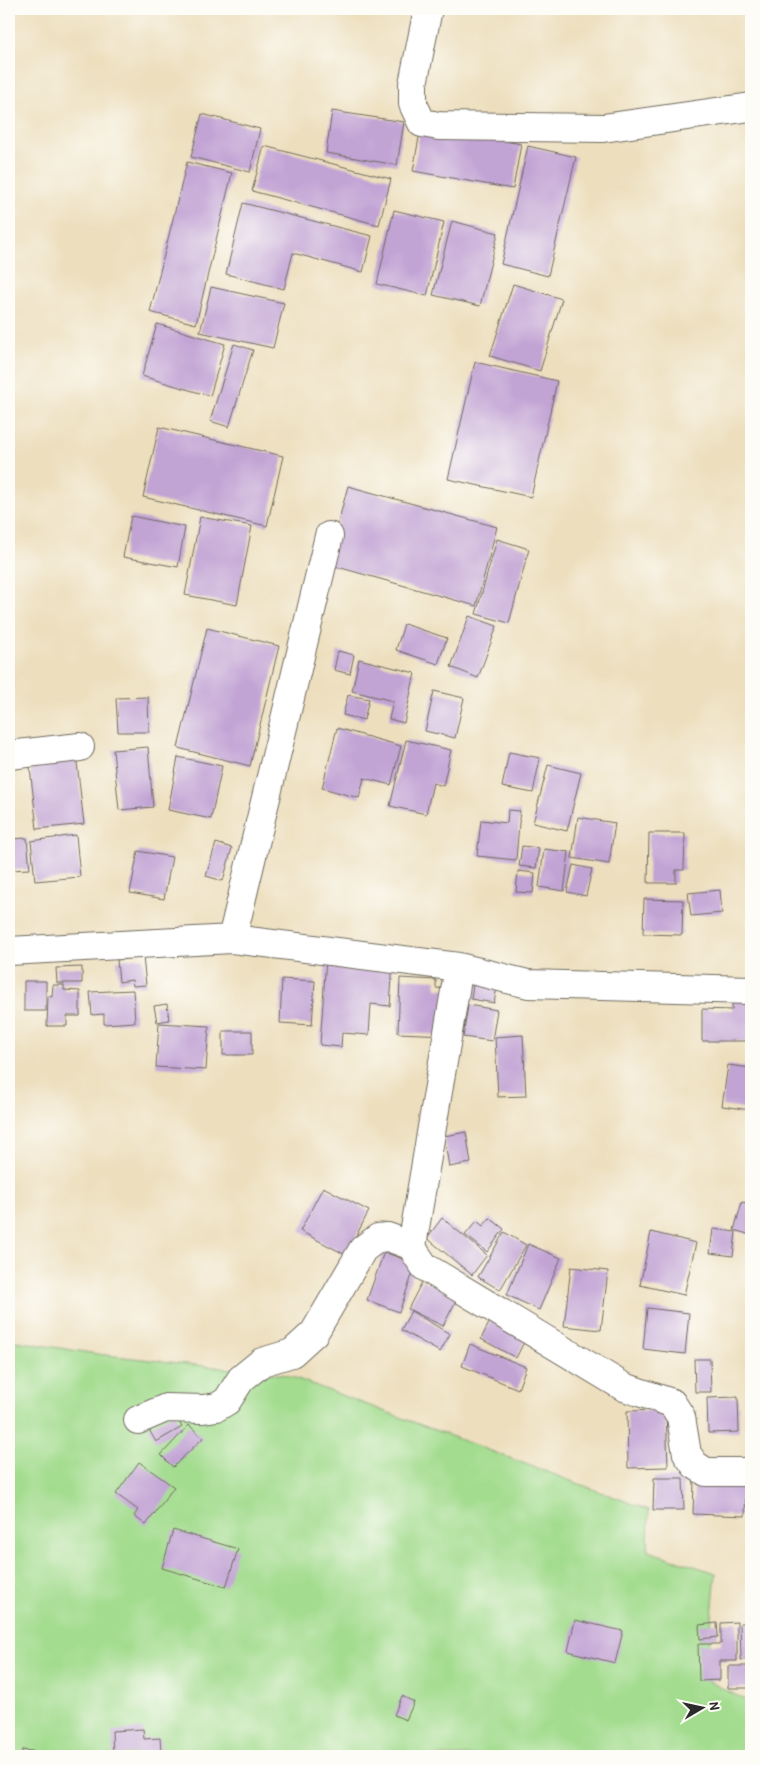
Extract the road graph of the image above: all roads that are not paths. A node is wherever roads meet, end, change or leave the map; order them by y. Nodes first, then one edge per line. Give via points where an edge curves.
1 (428, 9) edge
2 (751, 107) edge
3 (329, 536) dead end
4 (80, 747) dead end
5 (9, 755) edge
6 (232, 939) junction
7 (9, 951) edge
8 (459, 967) junction
9 (751, 990) edge
10 (412, 1246) junction
11 (138, 1420) dead end
12 (751, 1472) edge

1 - 2 street via 413,84 413,104 422,123 439,126 603,128
3 - 6 street
4 - 5 street
6 - 7 street
6 - 8 street
8 - 9 street via 528,984
8 - 10 street
10 - 11 street via 388,1237 378,1238 362,1249 314,1333 292,1353 262,1362 241,1379 227,1401 203,1409 166,1408
10 - 12 street via 425,1267 624,1387 672,1403 681,1417 687,1454 695,1465 706,1472

